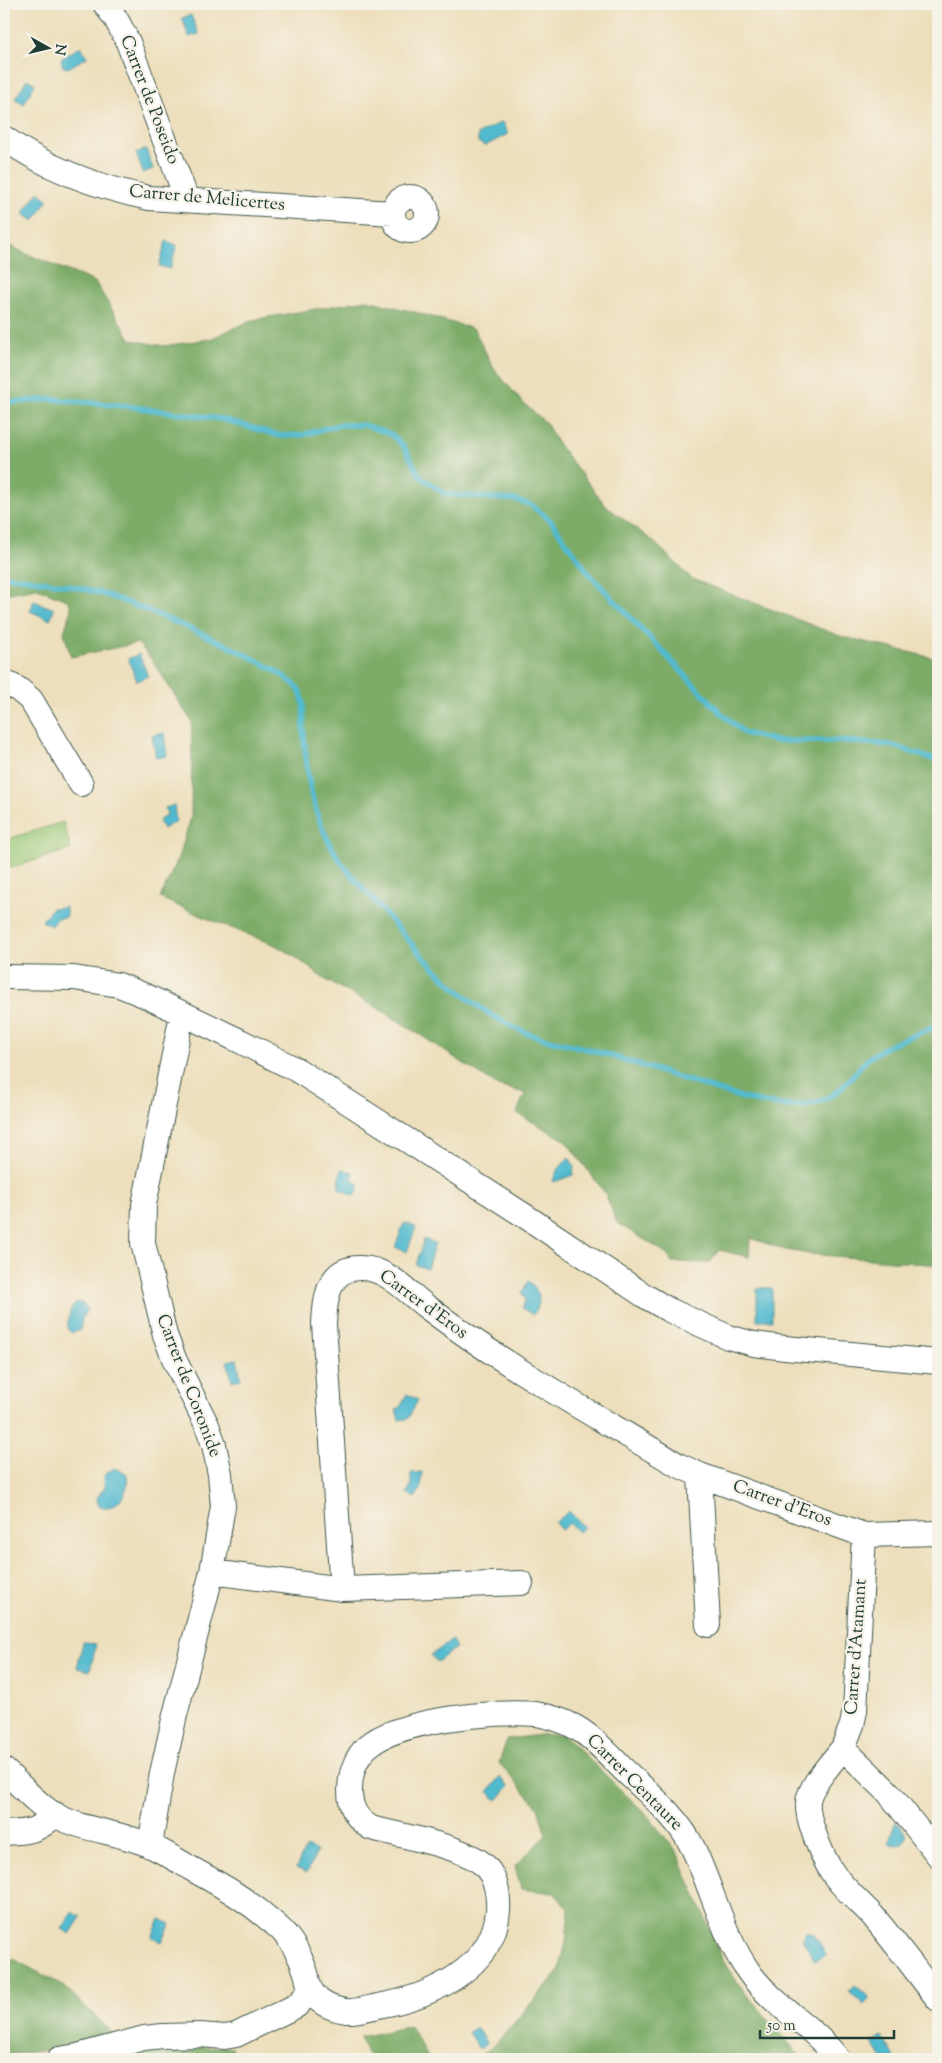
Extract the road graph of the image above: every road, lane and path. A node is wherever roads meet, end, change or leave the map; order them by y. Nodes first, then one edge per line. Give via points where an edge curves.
1 (105, 4) edge
2 (4, 138) edge
3 (187, 200) junction
4 (393, 213) dead end
5 (4, 682) edge
6 (81, 784) dead end
7 (4, 978) edge
8 (182, 1014) junction
9 (938, 1362) edge
10 (700, 1475) junction
11 (938, 1533) edge
12 (864, 1535) junction
13 (212, 1572) junction
14 (521, 1583) dead end
15 (342, 1588) junction
16 (708, 1625) dead end
17 (843, 1748) junction
18 (4, 1770) edge
19 (54, 1814) junction
20 (4, 1833) edge
21 (150, 1846) junction
22 (938, 1855) edge
23 (311, 1992) junction
24 (938, 1999) edge
25 (59, 2059) edge
26 (838, 2059) edge

1 - 3 street, Carrer de Poseido via 128,42
2 - 3 street, Carrer de Melicertes via 84,181 149,198
3 - 4 street, Carrer de Melicertes
5 - 6 street via 31,700
7 - 8 street via 74,978 107,982
8 - 9 street via 297,1070 669,1310 728,1337 754,1344
8 - 13 street, Carrer de Coronide via 144,1205 143,1243 166,1335 175,1361 207,1425 220,1474 223,1506
10 - 12 street, Carrer d'Eros
10 - 15 street, Carrer d'Eros via 484,1349 382,1272 350,1270 334,1279 328,1289 324,1324
10 - 16 street
11 - 12 street
12 - 17 street, Carrer d'Atamant via 855,1711
13 - 15 street
13 - 21 street, Carrer de Coronide via 175,1715
14 - 15 street
17 - 22 street via 888,1792
17 - 24 street, Carrer d'Atamant via 809,1797 809,1814 817,1839 837,1878 882,1928
18 - 19 street
19 - 20 street via 36,1830
19 - 21 street
21 - 23 street via 239,1895 285,1933 306,1972
23 - 25 street via 296,2006 236,2035 144,2038
23 - 26 street, Carrer Centaure via 321,2002 348,2011 391,2004 427,1992 454,1978 477,1960 493,1935 498,1917 497,1887 485,1866 469,1854 371,1828 354,1813 350,1800 352,1774 360,1755 368,1746 391,1733 436,1721 497,1714 536,1714 575,1727 591,1739 685,1833 726,1930 752,1976

